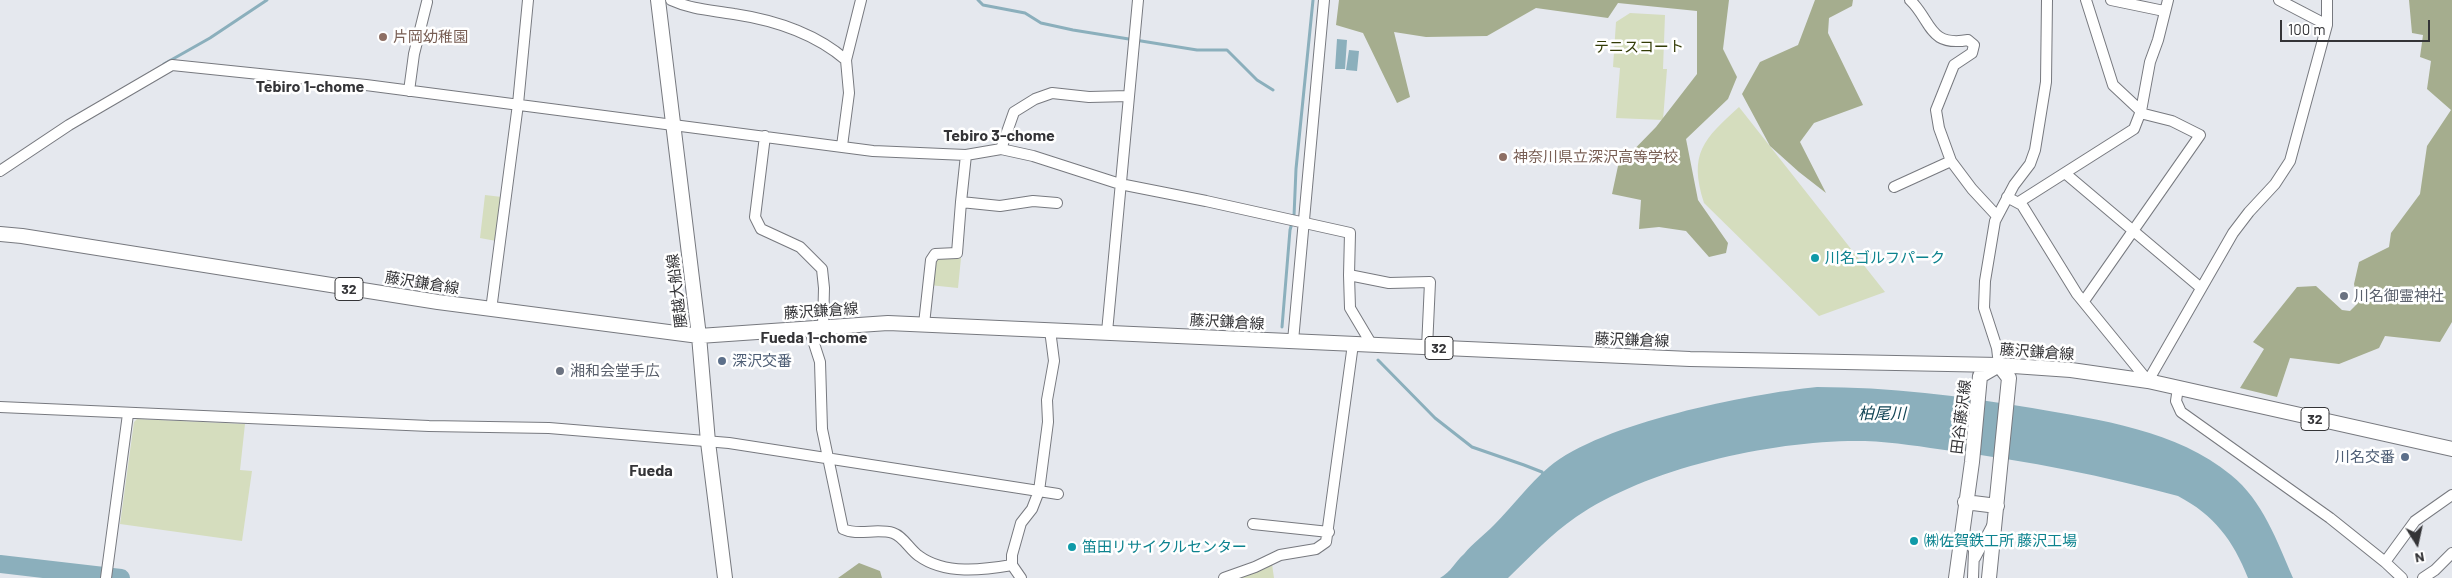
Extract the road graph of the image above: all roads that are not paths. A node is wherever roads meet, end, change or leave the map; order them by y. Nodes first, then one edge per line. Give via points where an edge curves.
1 (528, 0) edge
2 (658, 0) edge
3 (671, 0) edge
4 (861, 0) edge
5 (1138, 0) edge
6 (1324, 0) edge
7 (1910, 0) edge
8 (2047, 0) edge
9 (2086, 0) edge
10 (2111, 0) edge
11 (2168, 0) edge
12 (2279, 0) edge
13 (2327, 0) edge
14 (428, 2) dead end
15 (2164, 11) junction
16 (2327, 24) junction
17 (846, 60) junction
18 (409, 91) junction
19 (1128, 96) junction
20 (518, 104) junction
21 (2141, 111) junction
22 (674, 124) junction
23 (765, 136) junction
24 (842, 146) junction
25 (1001, 149) junction
26 (966, 155) junction
27 (1951, 161) junction
28 (0, 171) edge
29 (2066, 174) junction
30 (1120, 184) junction
31 (1894, 187) dead end
32 (2007, 197) junction
33 (961, 202) junction
34 (2019, 202) junction
35 (1057, 203) dead end
36 (1998, 216) junction
37 (1302, 222) junction
38 (2132, 230) junction
39 (0, 234) edge
40 (1349, 275) junction
41 (2202, 288) junction
42 (2084, 301) junction
43 (491, 310) junction
44 (924, 324) junction
45 (816, 327) junction
46 (1050, 330) junction
47 (1107, 332) junction
48 (699, 336) junction
49 (1292, 341) junction
50 (1353, 344) junction
51 (1372, 345) junction
52 (1427, 348) junction
53 (1999, 365) junction
54 (2148, 381) junction
55 (2178, 388) junction
56 (0, 407) edge
57 (128, 414) junction
58 (708, 442) junction
59 (2452, 449) edge
60 (828, 460) junction
61 (1039, 492) junction
62 (1058, 494) dead end
63 (2452, 495) edge
64 (1965, 502) junction
65 (1996, 513) junction
66 (1253, 524) dead end
67 (1962, 528) junction
68 (1329, 532) junction
69 (2452, 553) edge
70 (1975, 558) junction
71 (2385, 562) junction
72 (1012, 565) junction
73 (106, 578) edge
74 (725, 578) edge
75 (1021, 578) edge
76 (1224, 578) edge
77 (1956, 578) edge
78 (1973, 578) edge
79 (1989, 578) edge
80 (2402, 578) edge
81 (2423, 578) edge

1 - 20 street
2 - 22 main road, 腰越大船線
3 - 17 street via 689,8 776,23 830,46
4 - 17 street
5 - 19 street
6 - 37 street
7 - 27 street via 1943,41 1968,40 1974,46 1972,53 1954,65 1936,110
8 - 32 street via 2046,82 2035,150 2030,164
9 - 21 street via 2113,85
10 - 15 street
11 - 15 street
12 - 16 street
13 - 16 street
14 - 18 street via 414,54
15 - 21 street
16 - 41 street via 2290,161 2275,184 2233,233
17 - 24 street via 849,93
18 - 20 street
18 - 28 street via 172,65 69,124
19 - 25 street via 1045,94 1014,112
19 - 30 street
20 - 22 street
20 - 43 street
21 - 29 street via 2134,129
21 - 38 street via 2200,135
22 - 23 street
22 - 48 main road, 腰越大船線
23 - 24 street
23 - 45 street via 755,217 762,229 800,247 822,269 824,288
24 - 26 street via 873,151
25 - 26 street
25 - 30 street
26 - 33 street
27 - 31 street
27 - 36 street
29 - 34 street
29 - 38 street
30 - 37 street
30 - 47 street
32 - 34 street
32 - 36 street
33 - 35 street via 1000,206 1032,201
33 - 44 street via 956,253 934,254 931,260
34 - 42 street
36 - 53 street via 1993,227 1986,272 1984,308
37 - 40 street via 1350,234
37 - 49 street
38 - 41 street
38 - 42 street
39 - 43 main road, 藤沢鎌倉線 / 32
40 - 51 street via 1350,308
40 - 52 street via 1389,283 1430,282
41 - 54 street
42 - 54 street
43 - 48 main road, 藤沢鎌倉線 / 32
44 - 45 main road, 藤沢鎌倉線 / 32
44 - 46 main road, 藤沢鎌倉線 / 32
45 - 48 main road, 藤沢鎌倉線 / 32
45 - 60 street via 822,429
46 - 47 main road, 藤沢鎌倉線 / 32
46 - 61 street via 1054,361 1047,400 1048,422
47 - 49 main road, 藤沢鎌倉線 / 32
48 - 58 main road, 腰越大船線
49 - 50 main road, 藤沢鎌倉線 / 32
50 - 51 main road, 藤沢鎌倉線 / 32
50 - 68 street
51 - 52 main road, 藤沢鎌倉線 / 32
52 - 53 main road, 藤沢鎌倉線 / 32 via 1690,359
53 - 54 main road, 藤沢鎌倉線 / 32 via 2071,370
53 - 64 main road, 田谷藤沢線 via 1980,376
53 - 65 main road via 2009,378
54 - 55 main road, 藤沢鎌倉線 / 32
55 - 59 main road, 藤沢鎌倉線 / 32
55 - 71 street via 2176,401 2181,412 2330,518
56 - 57 street
57 - 58 street via 549,428
57 - 73 street
58 - 60 street
58 - 74 main road, 腰越大船線
60 - 61 street
60 - 72 street via 843,529 849,532 892,532 916,554 933,564 980,570
61 - 62 street
61 - 72 street via 1021,523
63 - 71 street via 2415,521
64 - 65 main road
64 - 67 main road, 田谷藤沢線
65 - 70 street
65 - 79 main road
66 - 68 street
67 - 70 street via 1972,543
67 - 77 main road, 田谷藤沢線
68 - 76 street via 1326,542 1316,549 1280,555
69 - 81 street
70 - 78 street
71 - 80 street
72 - 75 street

